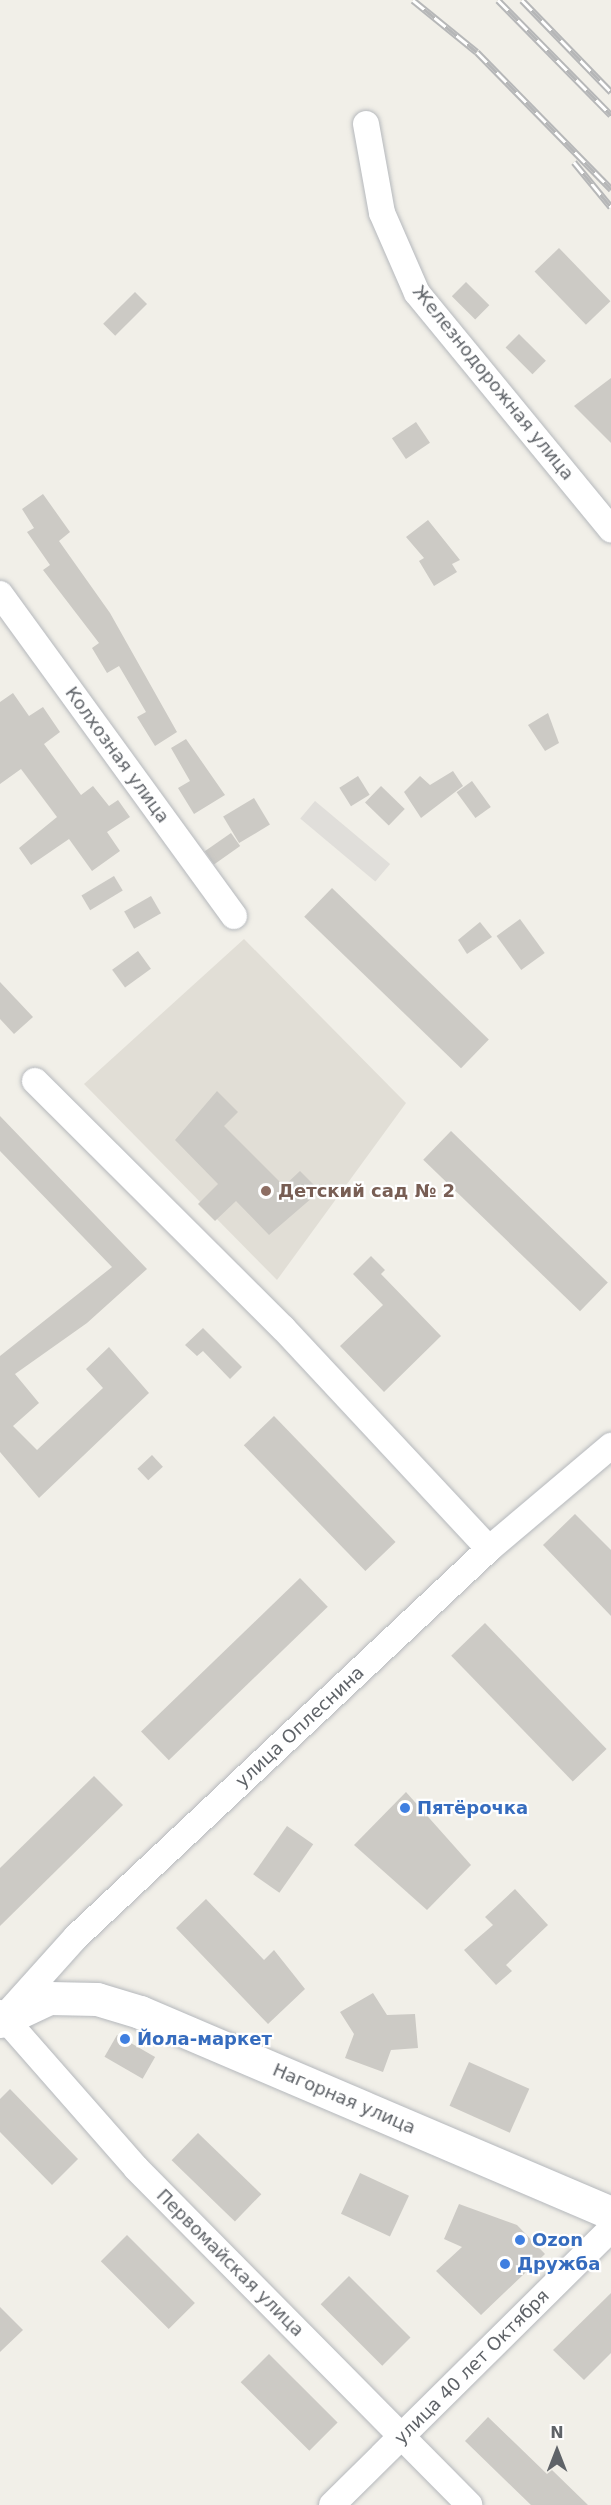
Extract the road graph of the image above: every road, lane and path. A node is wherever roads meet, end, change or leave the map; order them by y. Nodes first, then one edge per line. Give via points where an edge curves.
1 (366, 124) dead end
2 (611, 529) edge
3 (0, 594) edge
4 (234, 916) dead end
5 (35, 1081) dead end
6 (611, 1446) edge
7 (489, 1549) junction
8 (1, 2017) edge
9 (611, 2213) edge
10 (611, 2229) edge
11 (403, 2437) junction
12 (332, 2505) edge
13 (470, 2505) edge

1 - 2 street, Железнодорожная улица via 382,213 417,293
3 - 4 street, Колхозная улица
5 - 7 street via 283,1328
6 - 7 street, улица Оплеснина
7 - 8 street, улица Оплеснина via 76,1937
8 - 9 main road, Нагорная улица via 49,1998 97,1999 140,2012
8 - 11 street, Первомайская улица via 136,2168
10 - 11 street, улица 40 лет Октября
11 - 12 street, улица 40 лет Октября
11 - 13 street, Первомайская улица

